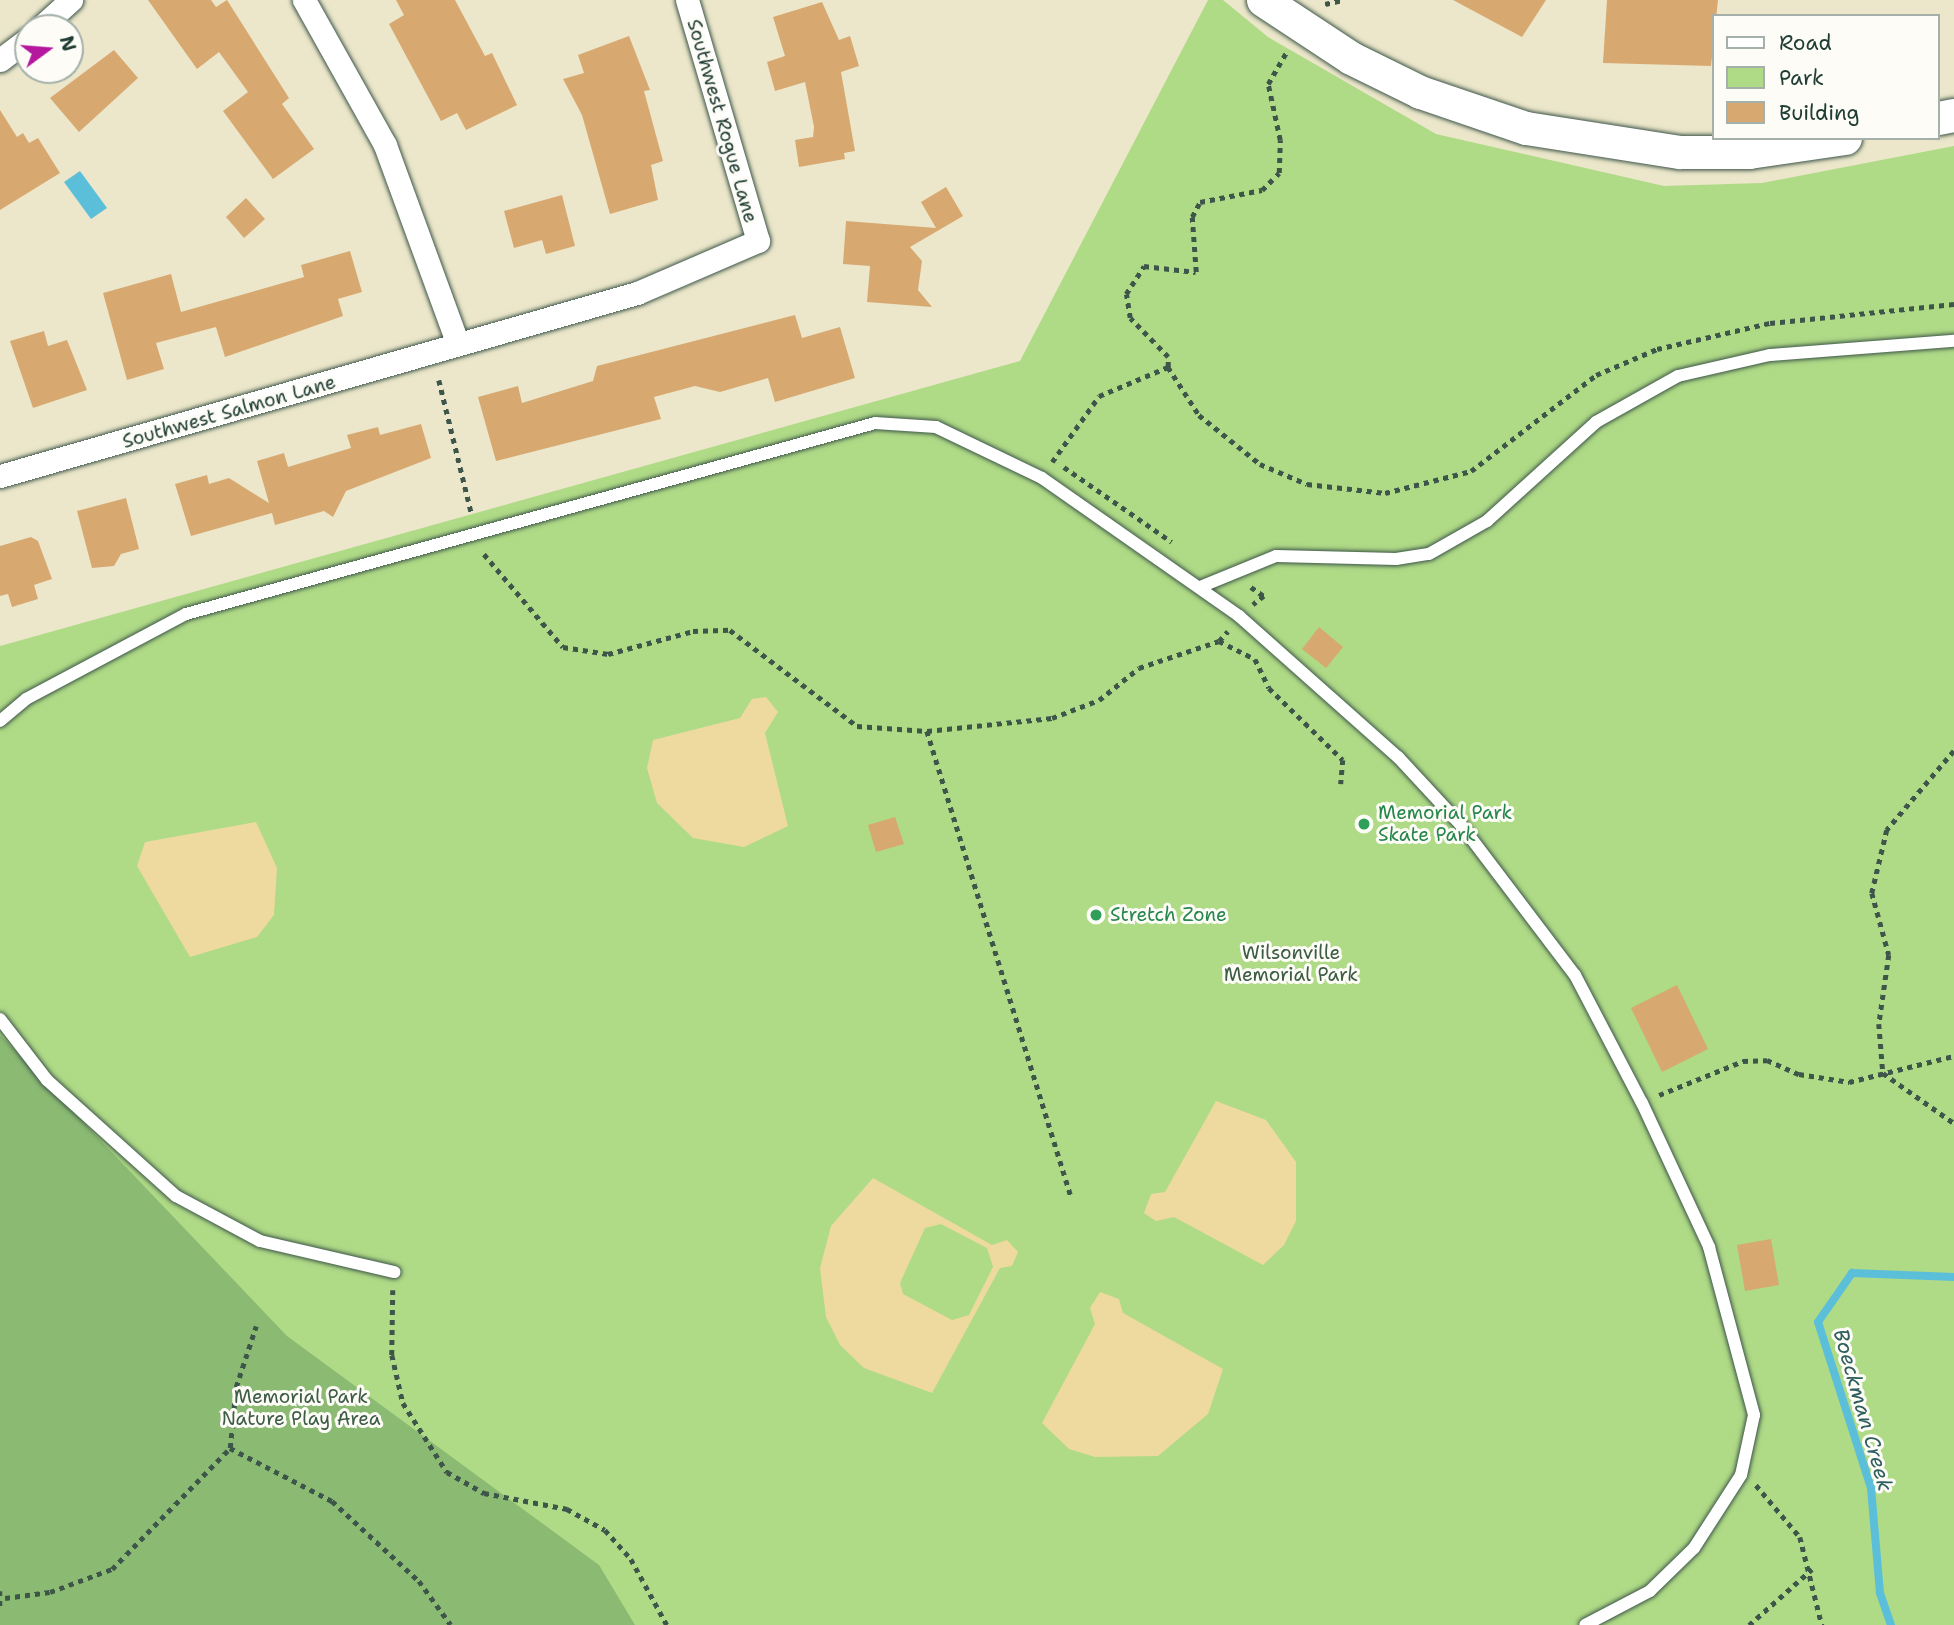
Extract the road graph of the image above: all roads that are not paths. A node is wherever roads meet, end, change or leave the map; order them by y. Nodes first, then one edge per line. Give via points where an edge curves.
1 (71, 0) edge
2 (304, 0) edge
3 (687, 0) edge
4 (1263, 0) edge
5 (56, 14) edge
6 (14, 49) edge
7 (0, 60) edge
8 (1831, 140) edge
9 (758, 241) joint
10 (1954, 341) edge
11 (458, 344) junction
12 (0, 476) edge
13 (1199, 587) junction
14 (0, 721) edge
15 (0, 1019) edge
16 (394, 1272) road end
17 (1585, 1625) edge

1 - 5 street
2 - 11 street via 390,156
3 - 9 street, Southwest Rogue Lane
4 - 8 street via 1351,58 1420,92 1526,128 1680,152 1749,152
6 - 7 street
9 - 11 street, Southwest Salmon Lane via 637,293
10 - 13 lane via 1770,355 1678,376 1596,422 1487,521 1429,554 1396,559 1276,556
11 - 12 street, Southwest Salmon Lane
13 - 14 lane via 1042,478 936,427 875,423 186,614 26,699
13 - 17 lane via 1335,694 1461,825 1575,975 1643,1103 1709,1247 1754,1415 1741,1475 1694,1548 1650,1591
15 - 16 lane via 47,1080 176,1196 260,1241

